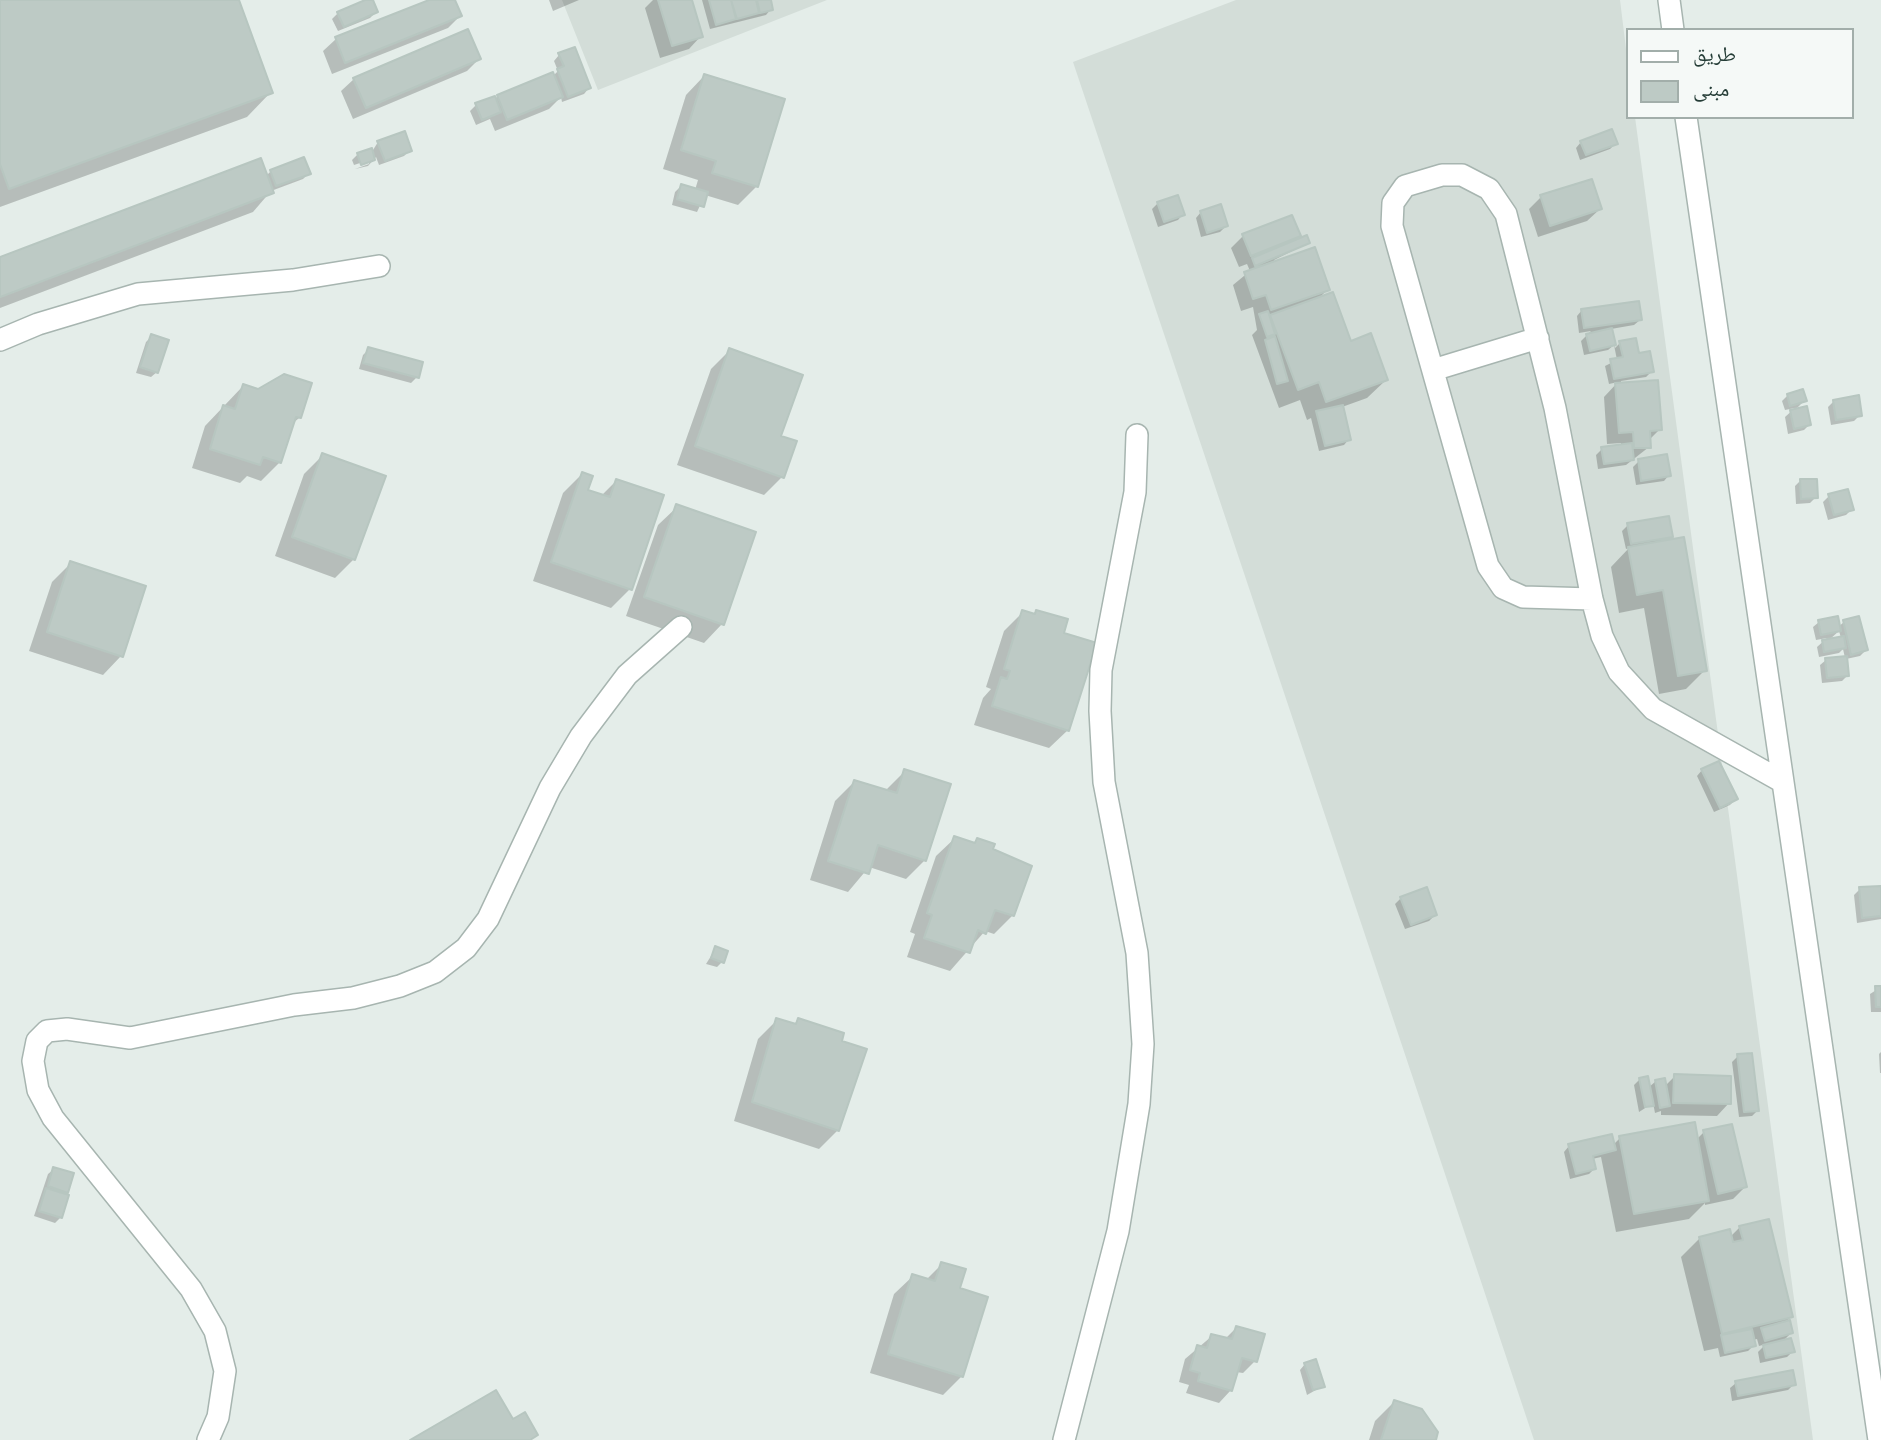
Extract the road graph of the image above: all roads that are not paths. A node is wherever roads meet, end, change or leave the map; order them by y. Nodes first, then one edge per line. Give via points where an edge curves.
1 (1669, 0) edge
2 (1673, 28) edge
3 (1686, 119) edge
4 (379, 265) dead end
5 (1538, 338) junction
6 (0, 340) edge
7 (1433, 370) junction
8 (1137, 435) dead end
9 (1592, 599) junction
10 (681, 626) dead end
11 (1783, 782) junction
12 (208, 1440) edge
13 (1064, 1440) edge
14 (1879, 1440) edge

1 - 2 street
3 - 11 street
4 - 6 street via 293,280 138,293
5 - 7 street
5 - 7 street via 1506,214 1489,189 1462,175 1420,180 1396,196 1392,226
5 - 9 street
7 - 9 street via 1488,566 1503,589 1523,597
8 - 13 street via 1135,492 1101,670 1100,712 1104,782 1137,953 1143,1044 1139,1104 1118,1231
9 - 11 street via 1619,672 1653,709
10 - 12 street via 627,675 581,736 550,789 488,919 466,948 435,972 354,998 294,1005 130,1038 67,1029 47,1031 37,1041 33,1061 38,1090 53,1118 191,1289 215,1331 225,1371 218,1418
11 - 14 street

